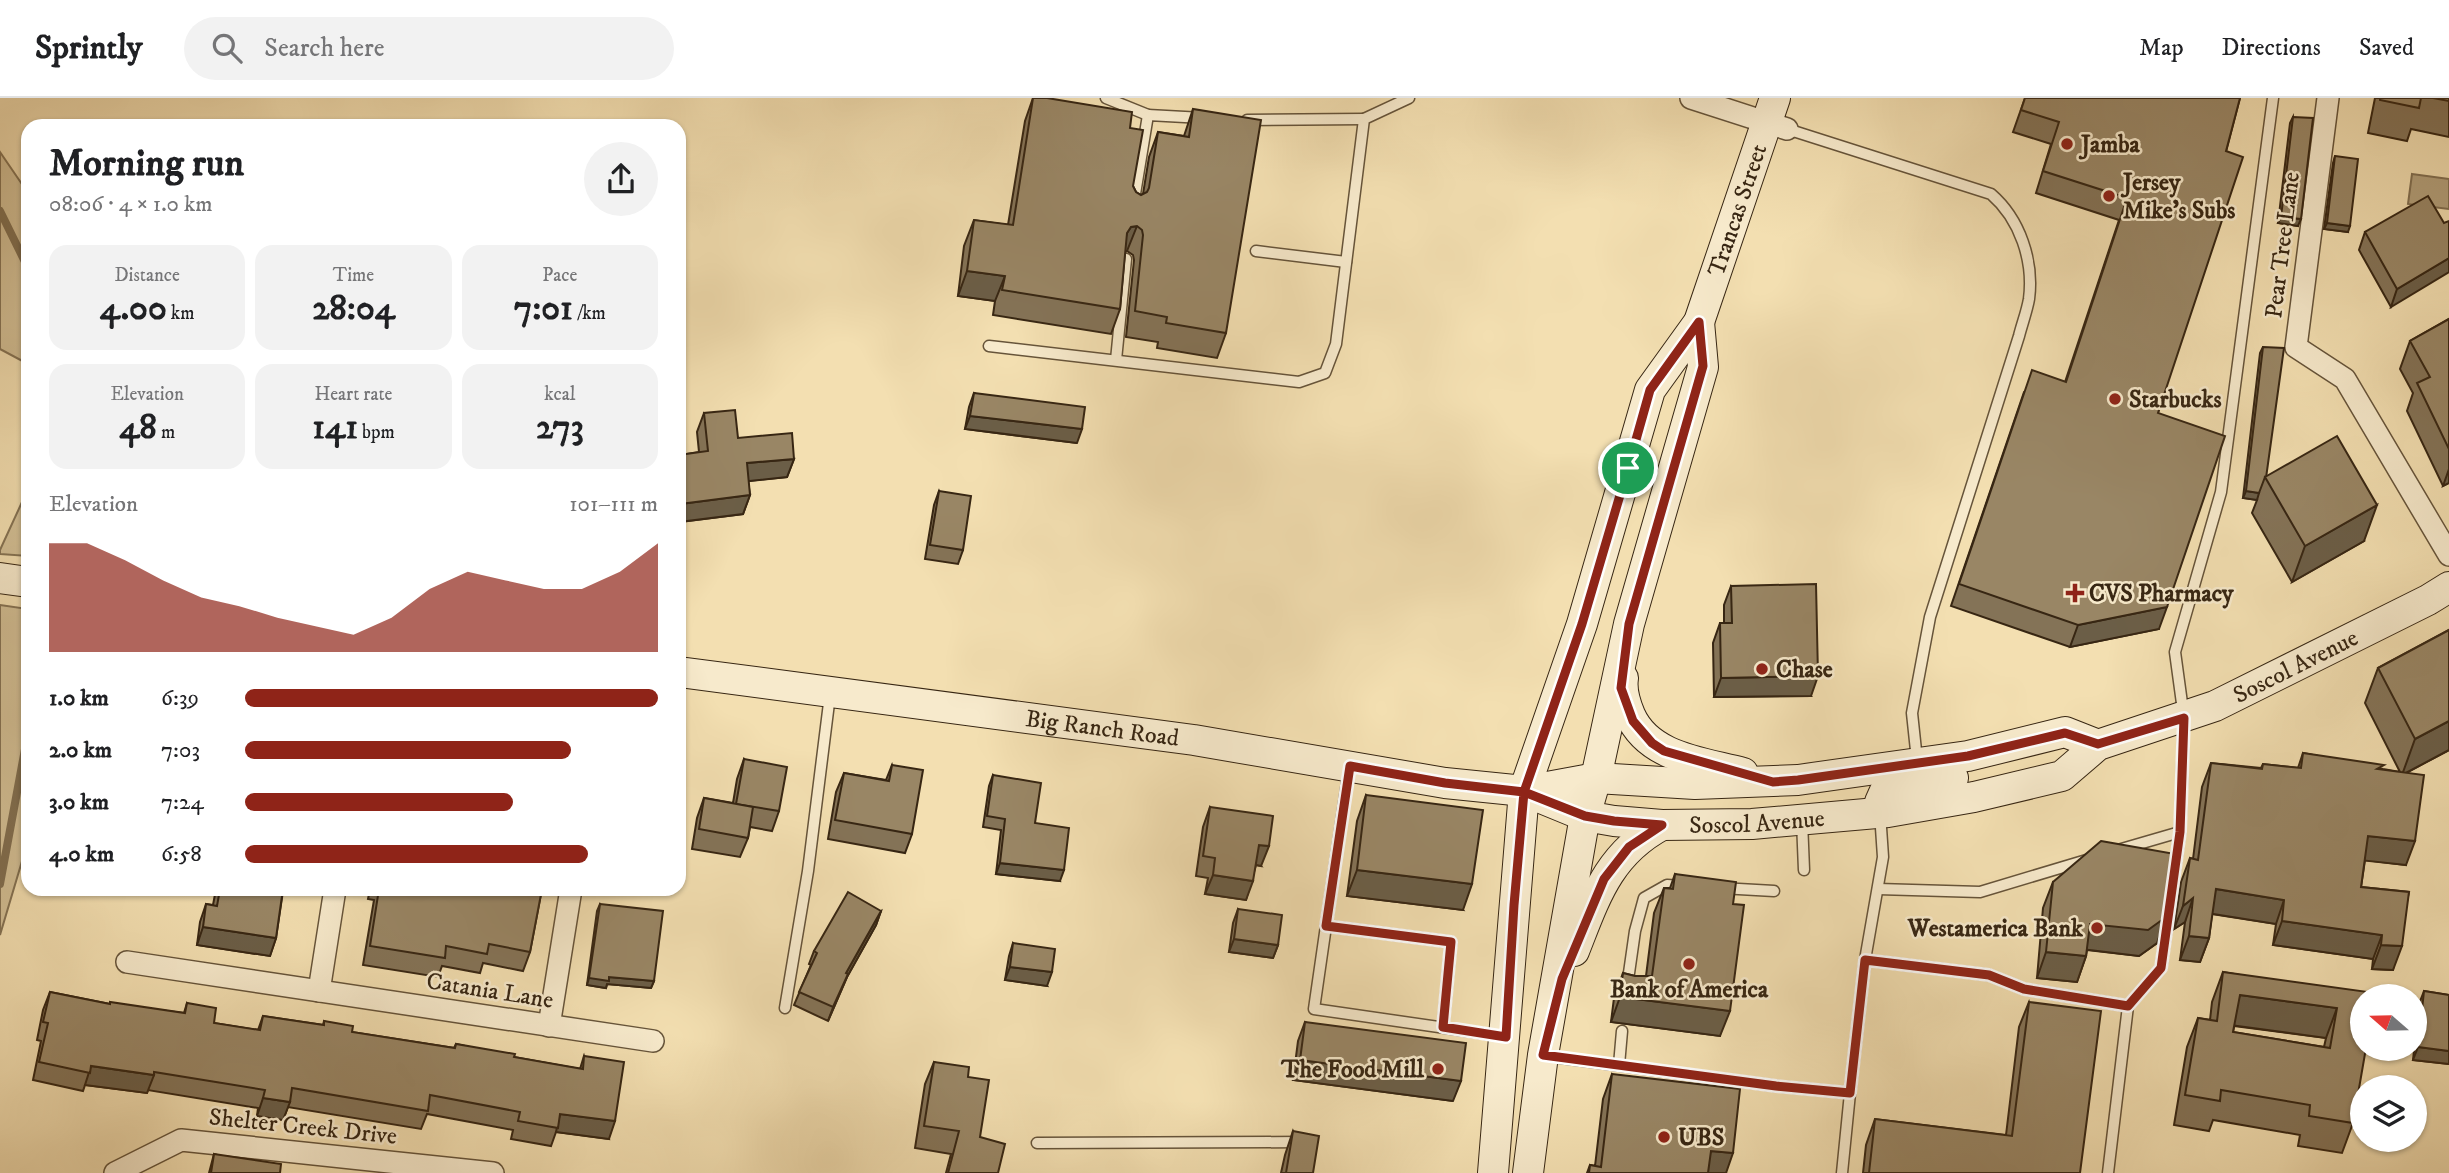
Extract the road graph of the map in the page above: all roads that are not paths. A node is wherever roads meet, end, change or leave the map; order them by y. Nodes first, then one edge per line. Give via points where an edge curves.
1 (1106, 98) edge
2 (1409, 98) edge
3 (1691, 98) edge
4 (2273, 98) edge
5 (2328, 98) edge
6 (1148, 115) junction
7 (1776, 117) edge
8 (1215, 118) edge
9 (1229, 119) edge
10 (1364, 119) junction
11 (1132, 212) edge
12 (1256, 251) dead end
13 (1126, 259) edge
14 (1346, 262) junction
15 (1699, 322) junction
16 (989, 346) dead end
17 (1116, 360) junction
18 (2449, 555) edge
19 (0, 578) edge
20 (21, 581) edge
21 (2449, 587) edge
22 (1629, 624) junction
23 (686, 673) edge
24 (830, 692) junction
25 (2184, 718) junction
26 (2028, 743) junction
27 (2098, 744) junction
28 (1918, 764) junction
29 (1350, 766) junction
30 (1596, 778) junction
31 (1773, 782) junction
32 (1524, 792) junction
33 (1880, 813) junction
34 (1585, 816) junction
35 (1802, 821) junction
36 (1662, 825) junction
37 (2180, 832) junction
38 (1804, 870) dead end
39 (1694, 886) edge
40 (1707, 887) edge
41 (1878, 888) junction
42 (1774, 891) dead end
43 (334, 896) edge
44 (569, 896) edge
45 (1326, 926) junction
46 (1865, 960) junction
47 (127, 962) dead end
48 (319, 990) junction
49 (1626, 994) edge
50 (2128, 1006) junction
51 (785, 1008) dead end
52 (550, 1026) junction
53 (1443, 1027) junction
54 (1622, 1031) dead end
55 (1506, 1037) junction
56 (653, 1041) dead end
57 (1543, 1055) junction
58 (1619, 1065) junction
59 (1850, 1093) junction
60 (1310, 1142) edge
61 (1037, 1143) dead end
62 (115, 1173) edge
63 (493, 1173) edge
64 (1493, 1173) edge
65 (1528, 1173) edge
66 (1842, 1173) edge
67 (2108, 1173) edge

1 - 6 lane
2 - 10 lane
3 - 7 street
4 - 25 lane via 2221,492 2175,652
5 - 18 street, Pear Tree Lane via 2296,347 2345,379
6 - 8 lane
6 - 11 lane
7 - 15 main road, Trancas Street
7 - 28 lane via 1991,194 2017,227 2030,264 2029,298 2020,336 1930,617 1912,713
9 - 10 lane
10 - 14 lane
12 - 14 lane
13 - 17 lane
14 - 17 lane via 1336,344 1325,373 1299,382
15 - 22 main road, Trancas Street via 1703,366
15 - 32 main road, Trancas Street via 1650,390 1582,624
16 - 17 lane
19 - 20 main road
21 - 25 main road, Soscol Avenue
22 - 30 main road, Trancas Street
22 - 31 main road via 1621,688 1641,733 1664,751
23 - 24 main road, Big Ranch Road
24 - 29 main road, Big Ranch Road via 1194,740
24 - 51 lane
25 - 27 main road, Soscol Avenue
25 - 37 lane
26 - 27 main road, Soscol Avenue via 2065,733
26 - 28 main road, Soscol Avenue
26 - 33 main road via 2023,755 2005,768 1884,793
27 - 33 main road, Soscol Avenue via 2062,776
28 - 31 main road, Soscol Avenue
29 - 32 main road, Big Ranch Road
29 - 45 lane
30 - 31 main road, Soscol Avenue
30 - 32 main road, Soscol Avenue
30 - 34 main road, Trancas Street
32 - 34 main road, Soscol Avenue
32 - 55 main road, Trancas Street
33 - 35 main road, Soscol Avenue
33 - 41 lane via 1883,857
34 - 36 main road, Soscol Avenue
34 - 57 main road, Trancas Street
35 - 36 main road, Soscol Avenue
35 - 38 lane
36 - 57 main road via 1629,847 1604,879 1562,979
37 - 41 lane via 1980,892
37 - 50 lane via 2161,968
39 - 49 lane via 1667,885 1644,898 1634,931
40 - 42 lane
41 - 46 lane
43 - 48 street
44 - 52 street
45 - 53 lane via 1451,942
45 - 53 lane via 1314,1009
46 - 50 lane via 1989,975 2024,989
46 - 59 lane
47 - 48 street, Catania Lane
48 - 52 street, Catania Lane
50 - 67 lane
52 - 56 street, Catania Lane
53 - 55 lane
54 - 58 lane
55 - 64 main road, Trancas Street
57 - 58 lane
57 - 65 main road, Trancas Street
58 - 59 lane
59 - 66 lane
60 - 61 lane
62 - 63 street, Shelter Creek Drive via 181,1139 329,1160

